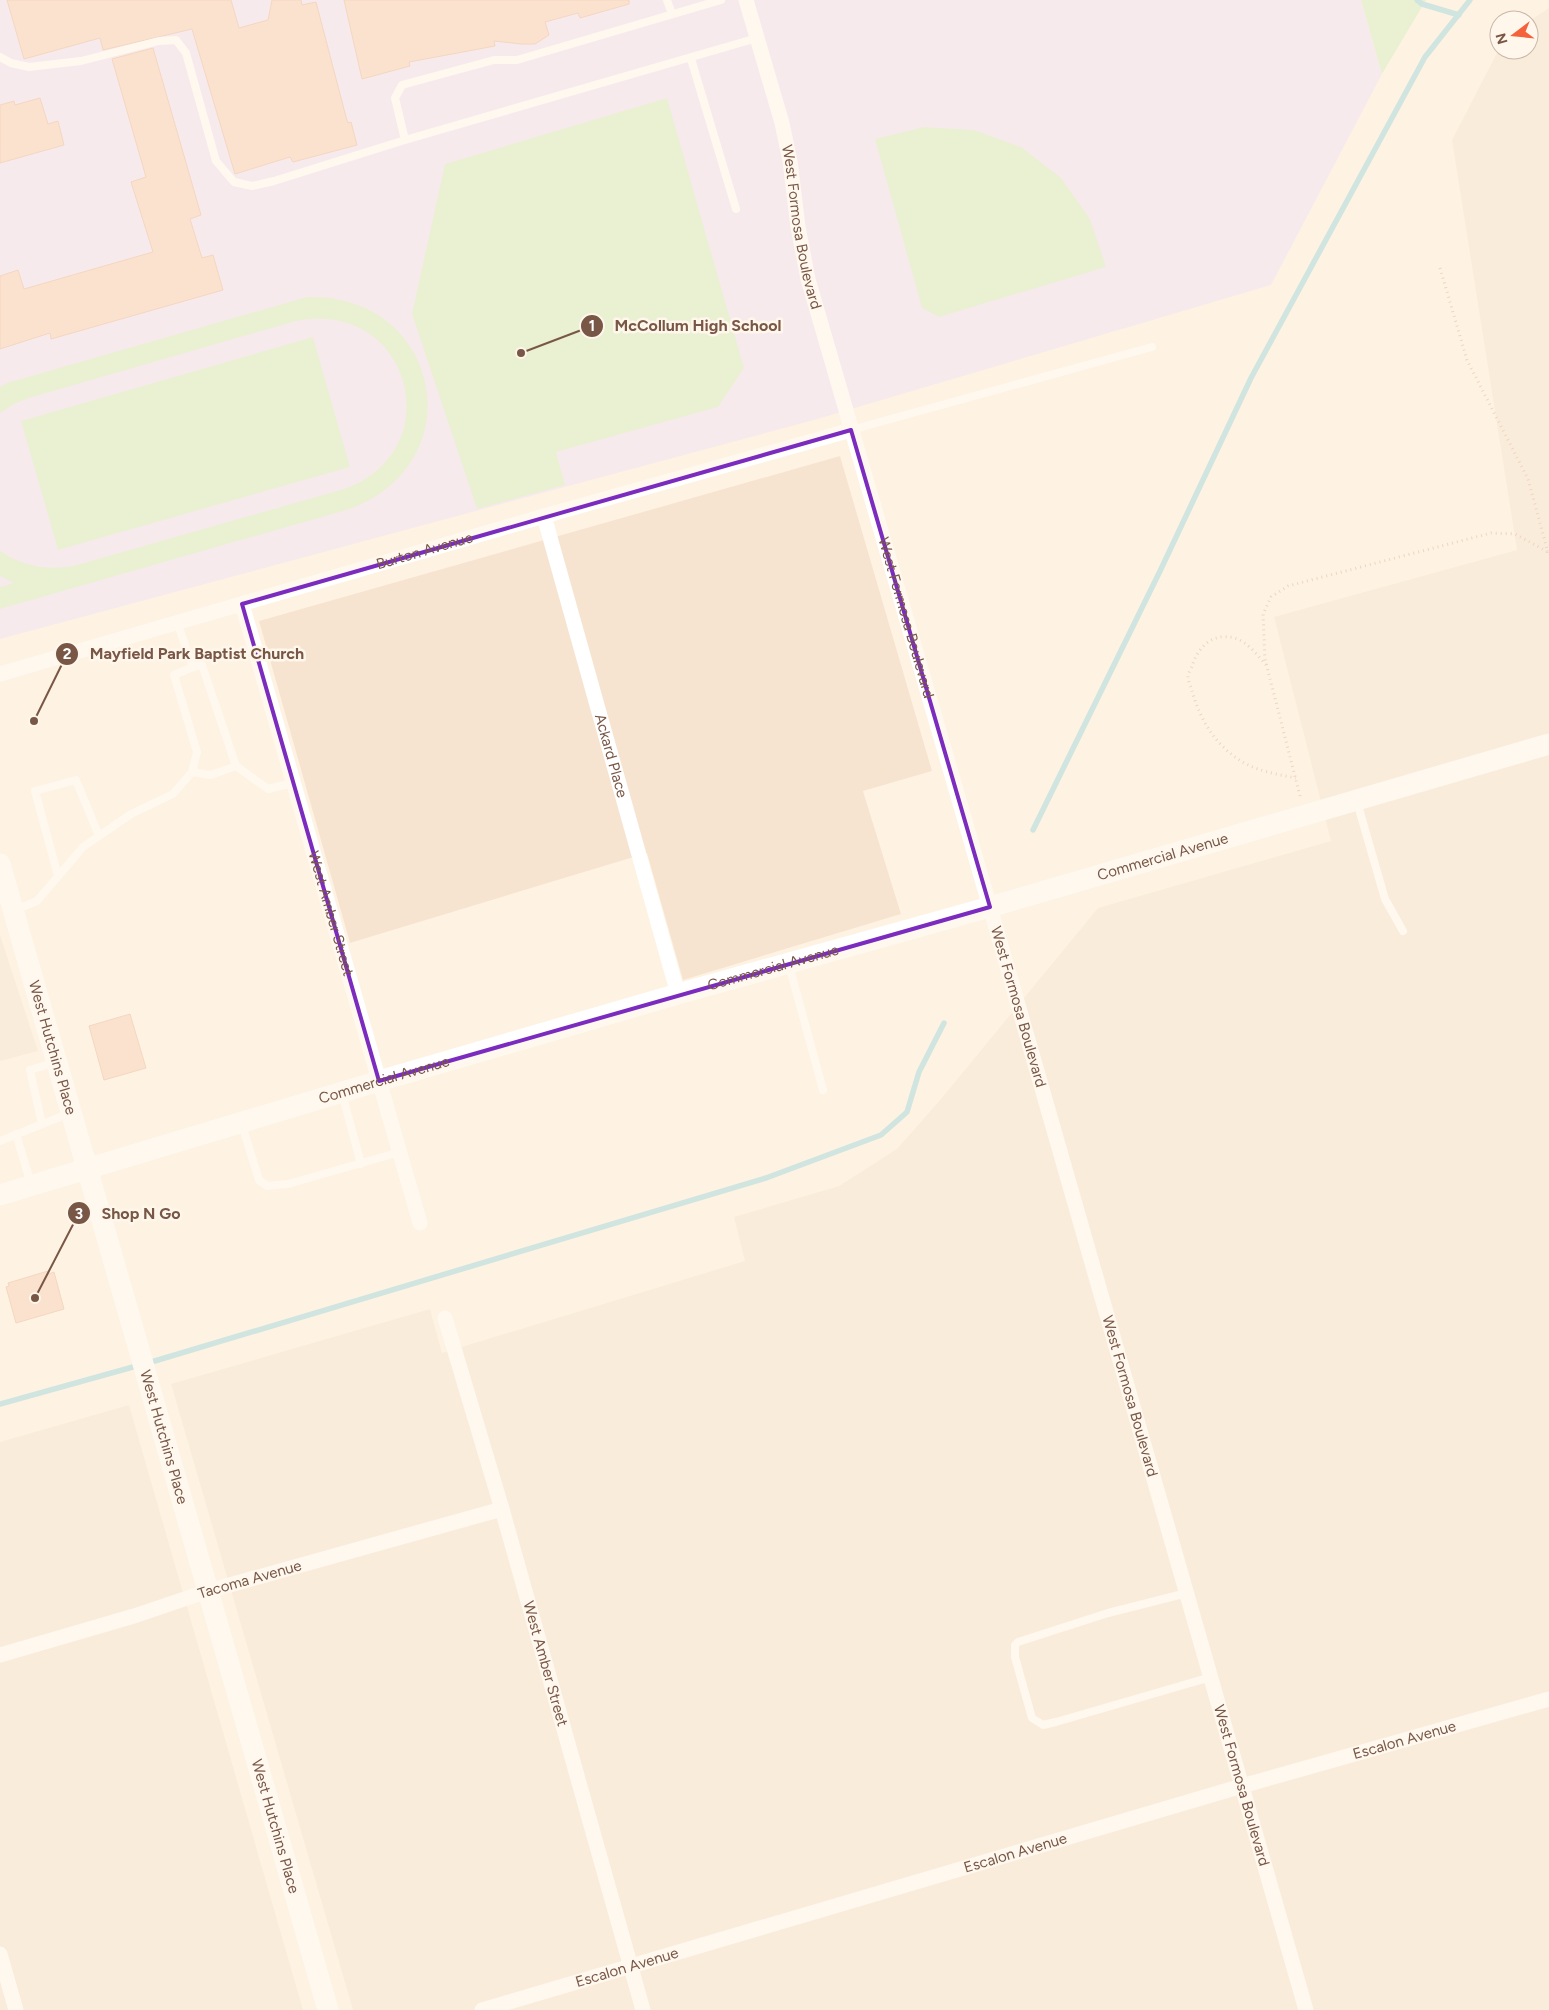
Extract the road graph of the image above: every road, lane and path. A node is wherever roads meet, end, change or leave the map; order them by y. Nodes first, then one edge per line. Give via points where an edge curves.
1 (667, 0) edge
2 (721, 0) edge
3 (746, 0) edge
4 (672, 14) junction
5 (757, 38) junction
6 (0, 57) edge
7 (691, 59) junction
8 (405, 140) junction
9 (736, 209) dead end
10 (1440, 268) dead end
11 (1152, 347) dead end
12 (851, 430) junction
13 (544, 516) junction
14 (1548, 554) edge
15 (242, 604) junction
16 (177, 622) junction
17 (1267, 665) junction
18 (193, 667) junction
19 (0, 674) edge
20 (1549, 744) edge
21 (236, 766) junction
22 (192, 772) junction
23 (1296, 778) junction
24 (294, 783) junction
25 (1357, 800) junction
26 (1305, 814) junction
27 (98, 836) junction
28 (0, 864) edge
29 (58, 876) junction
30 (990, 908) junction
31 (13, 911) junction
32 (1402, 931) dead end
33 (789, 963) junction
34 (678, 994) junction
35 (57, 1062) junction
36 (379, 1080) junction
37 (824, 1090) dead end
38 (342, 1092) junction
39 (71, 1113) junction
40 (241, 1123) junction
41 (42, 1124) junction
42 (16, 1134) junction
43 (0, 1140) edge
44 (400, 1152) junction
45 (361, 1164) junction
46 (88, 1170) junction
47 (32, 1186) junction
48 (0, 1195) edge
49 (420, 1223) dead end
50 (445, 1318) dead end
51 (502, 1509) junction
52 (208, 1590) junction
53 (1187, 1593) junction
54 (0, 1655) edge
55 (1211, 1676) junction
56 (1549, 1699) edge
57 (1242, 1786) junction
58 (0, 1954) edge
59 (630, 1967) junction
60 (16, 2010) edge
61 (328, 2010) edge
62 (484, 2010) edge
63 (642, 2010) edge
64 (1306, 2010) edge

1 - 4 lane
2 - 4 lane
3 - 5 street, West Formosa Boulevard
4 - 8 lane via 517,60 494,60 402,85 394,98
5 - 7 lane
5 - 12 street, West Formosa Boulevard via 782,123 808,279
6 - 8 lane via 29,67 81,61 159,41 176,40 186,53 216,161 234,182 252,186
7 - 8 lane
7 - 9 lane
10 - 14 path via 1467,360 1528,479
11 - 12 lane
12 - 13 street, Burton Avenue
12 - 30 street, West Formosa Boulevard
13 - 15 street, Burton Avenue
13 - 34 street, Ackard Place
14 - 17 path via 1515,534 1492,534 1288,586 1271,597 1263,614
15 - 16 street, Burton Avenue
15 - 24 street, West Amber Street
16 - 18 lane
16 - 19 street, Burton Avenue
17 - 23 path
17 - 23 path via 1235,638 1222,637 1206,642 1194,657 1188,677 1197,707 1220,744 1239,760 1262,771
18 - 21 lane via 202,666
18 - 22 lane via 174,675 197,752
20 - 25 street, Commercial Avenue
21 - 22 lane via 212,776
21 - 24 lane via 268,789
22 - 27 lane via 173,794 131,814
23 - 26 path
24 - 36 street, West Amber Street
25 - 26 street, Commercial Avenue
25 - 32 lane via 1385,899
26 - 30 street, Commercial Avenue
27 - 29 lane via 83,847
27 - 29 lane via 76,780 35,791
28 - 31 street, West Hutchins Place
29 - 31 lane via 37,900
30 - 33 street, Commercial Avenue
30 - 53 street, West Formosa Boulevard
31 - 35 street, West Hutchins Place
33 - 34 street, Commercial Avenue
33 - 37 lane
34 - 36 street, Commercial Avenue
35 - 39 street, West Hutchins Place
35 - 41 lane via 30,1070
36 - 38 street, Commercial Avenue
36 - 44 street, West Amber Street
38 - 40 street, Commercial Avenue
38 - 45 lane
39 - 41 lane
39 - 46 street, West Hutchins Place
40 - 45 lane via 260,1180 267,1186 288,1184
40 - 46 street, Commercial Avenue
41 - 42 lane
42 - 43 lane
42 - 47 lane
44 - 45 lane
44 - 49 street, West Amber Street
46 - 47 street, Commercial Avenue
46 - 52 street, West Hutchins Place
47 - 48 street, Commercial Avenue
50 - 51 street, West Amber Street
51 - 52 street, Tacoma Avenue
51 - 59 street, West Amber Street
52 - 54 street, Tacoma Avenue via 134,1616
52 - 61 street, West Hutchins Place
53 - 55 street, West Formosa Boulevard
53 - 55 lane via 1108,1613 1018,1642 1015,1657 1032,1718 1043,1725 1056,1722
55 - 57 street, West Formosa Boulevard
56 - 57 street, Escalon Avenue
57 - 59 street, Escalon Avenue
57 - 64 street, West Formosa Boulevard
58 - 60 street
59 - 62 street, Escalon Avenue
59 - 63 street, West Amber Street

